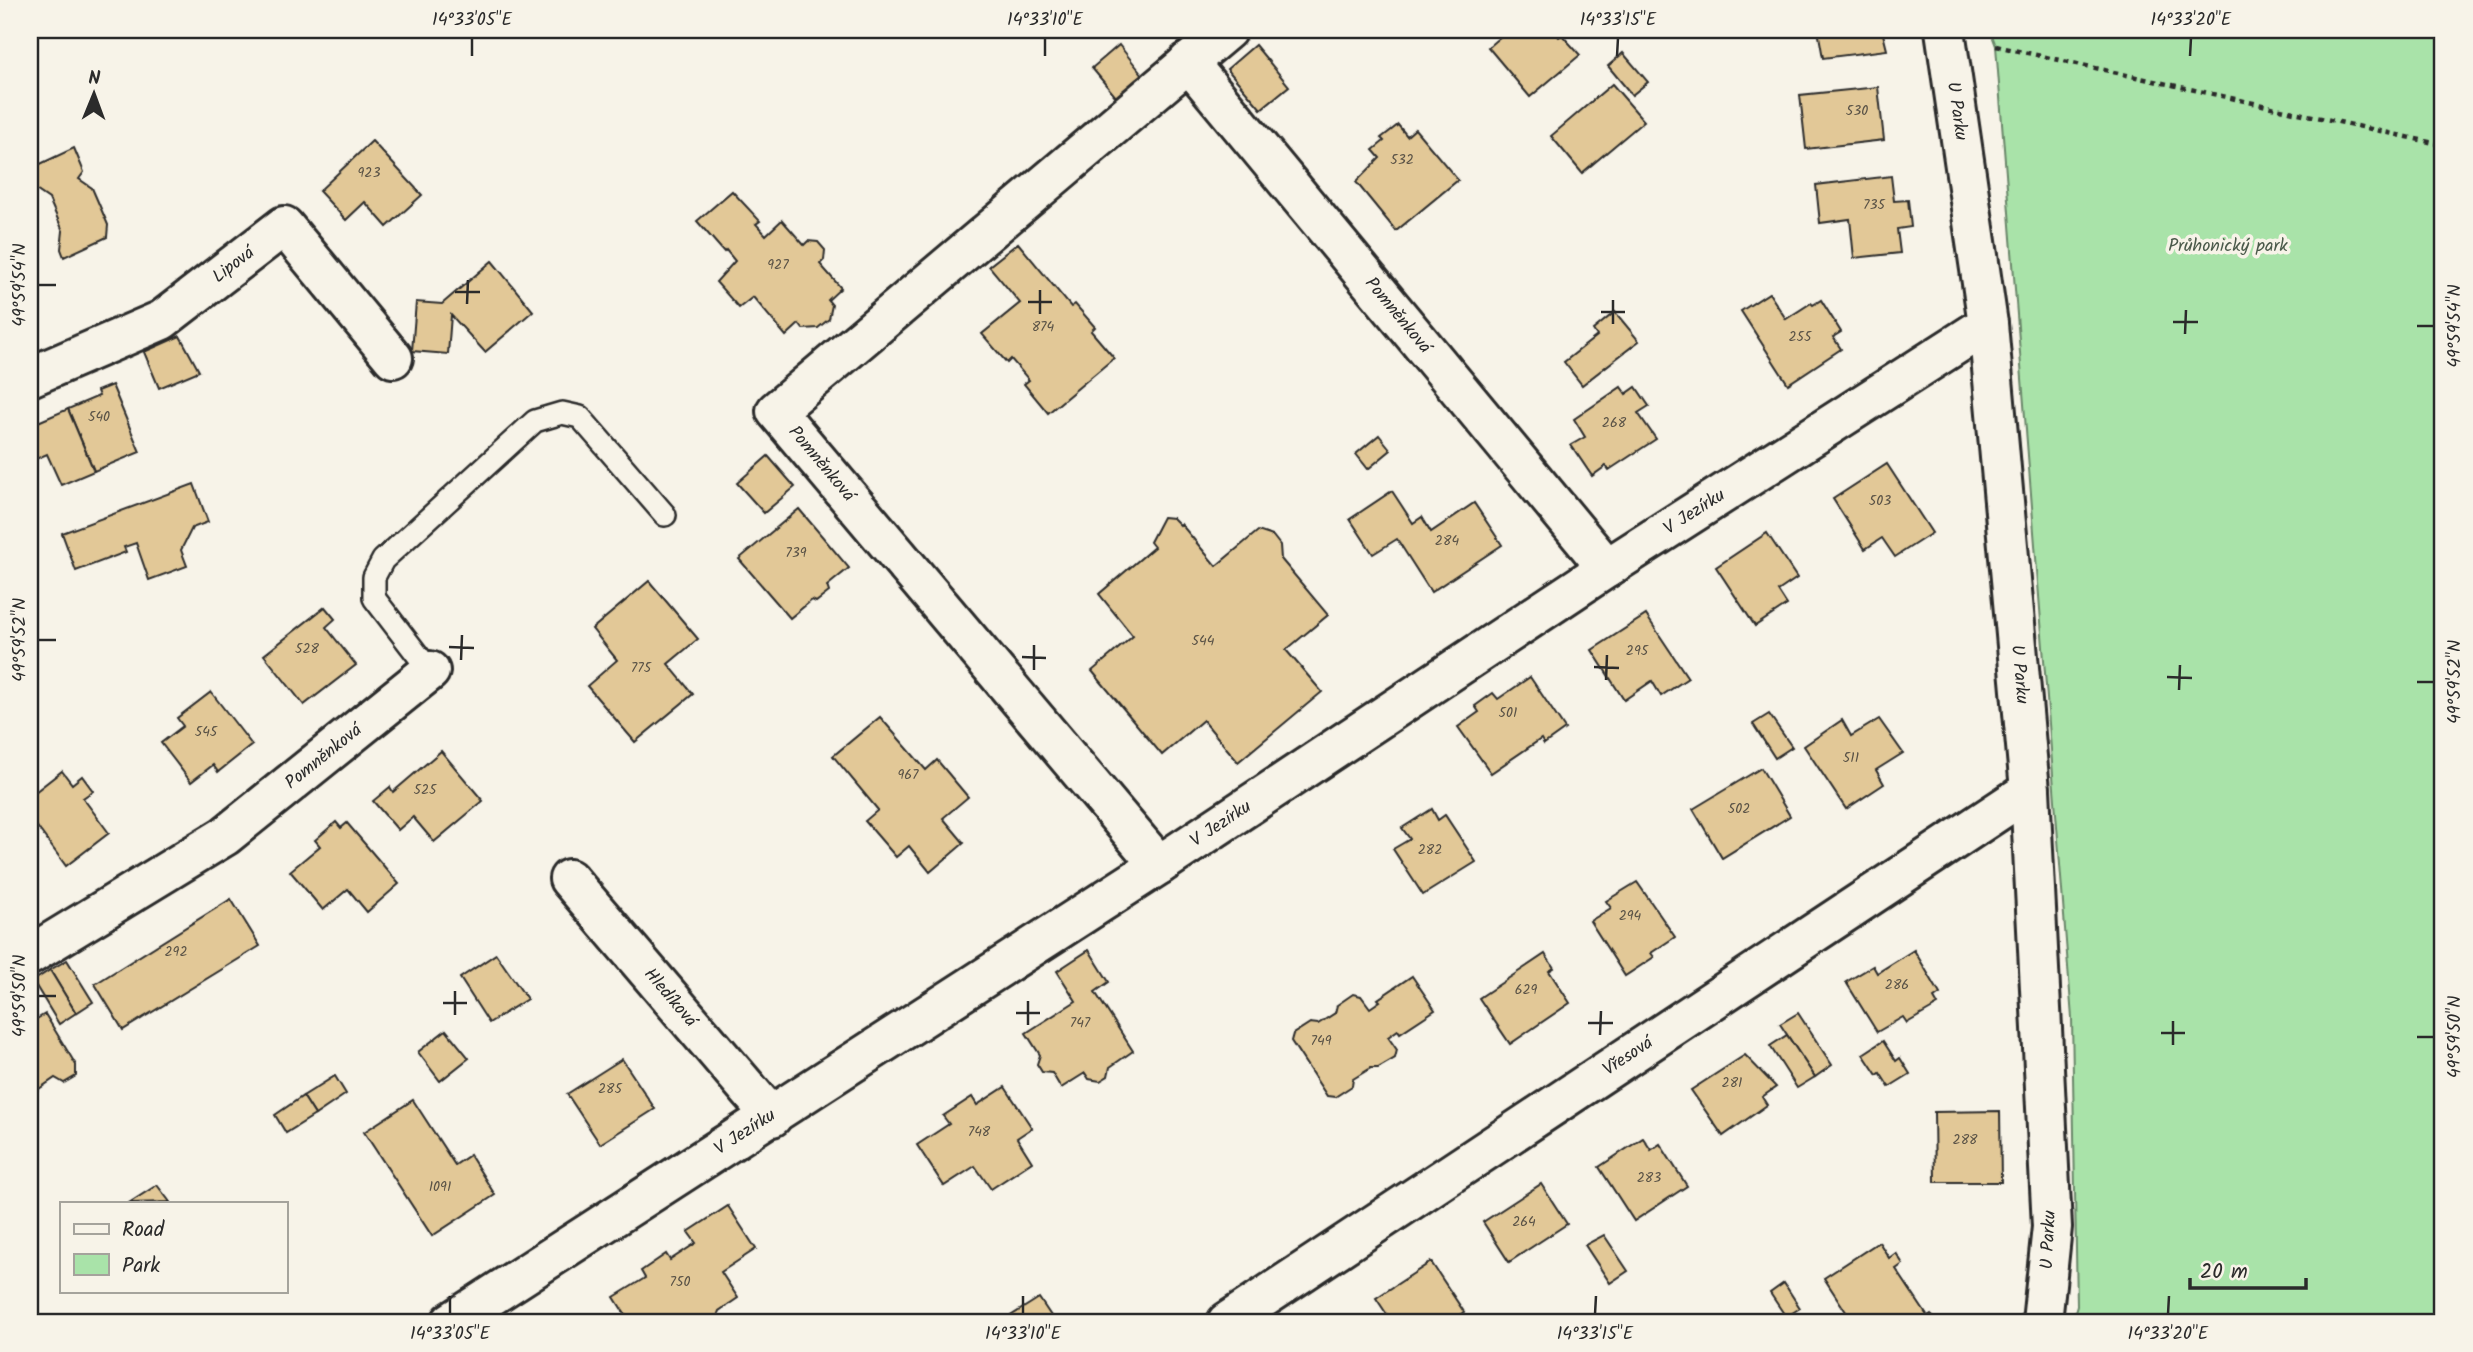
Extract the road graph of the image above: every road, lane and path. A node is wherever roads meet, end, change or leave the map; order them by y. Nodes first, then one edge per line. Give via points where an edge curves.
1 (1227, 30) edge
2 (1944, 30) edge
3 (1996, 46) dead end
4 (1188, 62) junction
5 (2443, 145) edge
6 (1988, 324) junction
7 (393, 358) dead end
8 (30, 377) edge
9 (665, 514) dead end
10 (1607, 568) junction
11 (430, 671) joint
12 (2030, 790) junction
13 (1159, 866) junction
14 (569, 880) dead end
15 (30, 955) edge
16 (772, 1117) junction
17 (2443, 1314) edge
18 (451, 1322) edge
19 (1227, 1322) edge
20 (2042, 1322) edge
21 (2405, 1322) edge

1 - 4 street, Pomněnková
2 - 6 street, U Parku
3 - 5 path
4 - 10 street, Pomněnková
4 - 13 street, Pomněnková via 776,411
6 - 10 street, V Jezírku
6 - 12 street, U Parku
7 - 8 street, Lipová via 284,226 162,320
9 - 11 lane, Pomněnková via 580,417 562,413 536,421 383,560 374,577 374,598
10 - 13 street, V Jezírku
11 - 15 street, Pomněnková via 225,836
12 - 19 street, Vřesová
12 - 20 street, U Parku via 2052,1227
13 - 16 street, V Jezírku
14 - 16 street, Hledíková
16 - 18 street, V Jezírku
17 - 21 path

